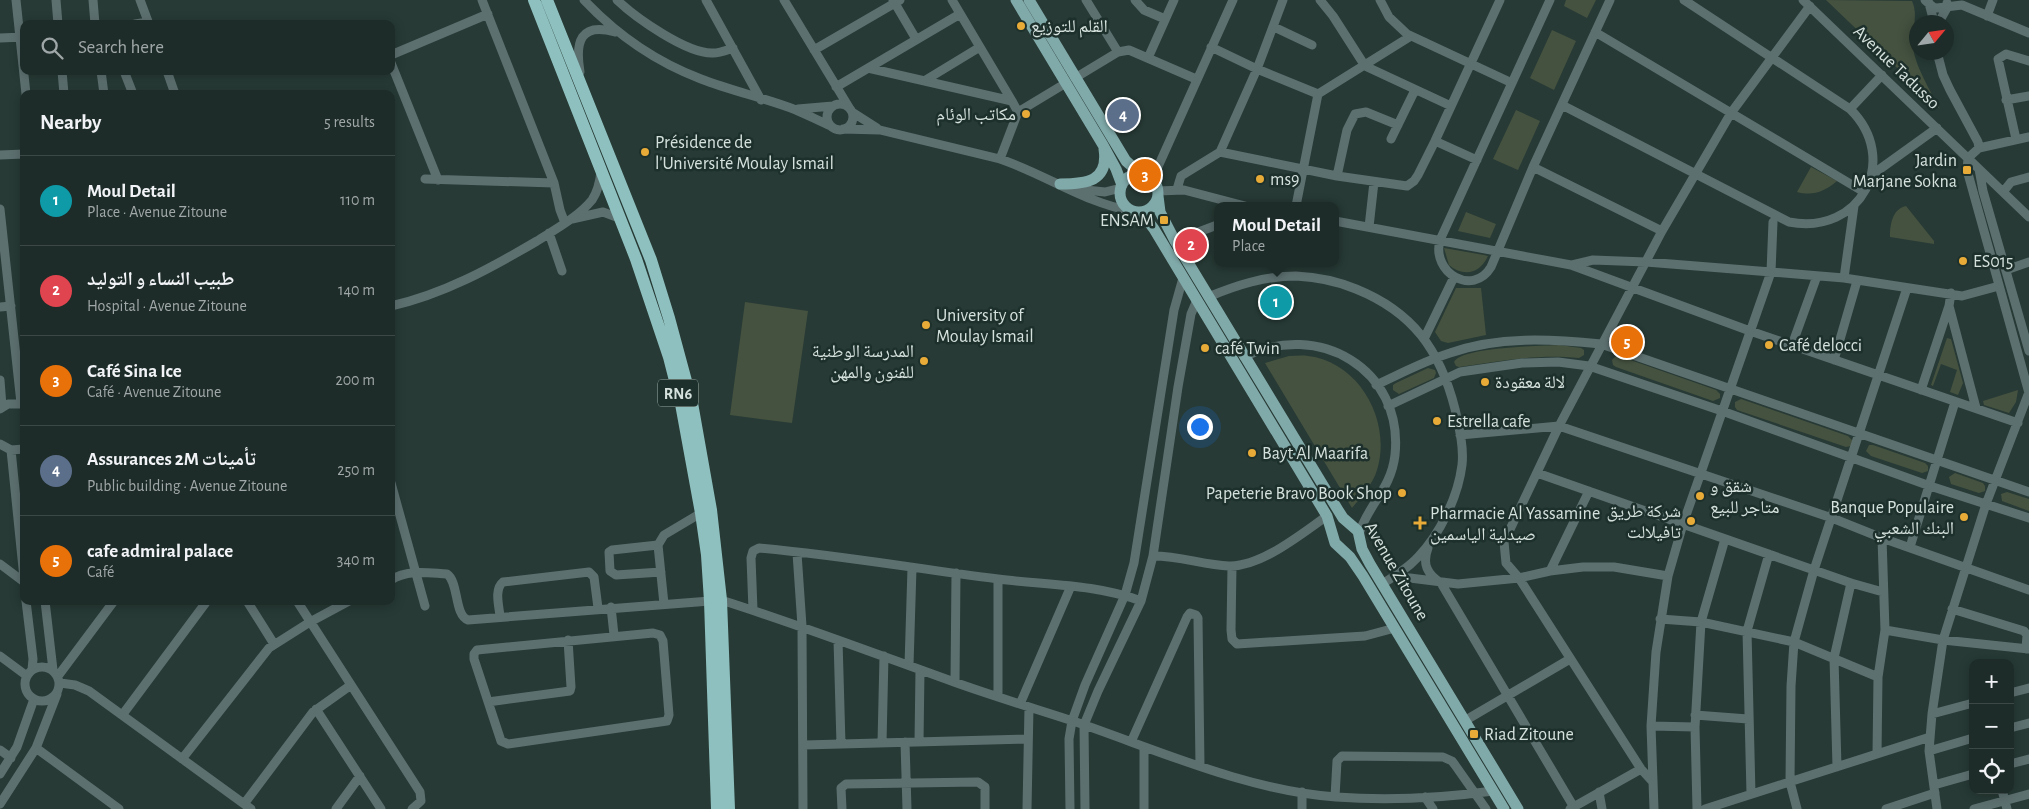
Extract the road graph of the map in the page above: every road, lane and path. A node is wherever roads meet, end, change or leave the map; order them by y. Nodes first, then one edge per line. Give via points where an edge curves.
1 (16, 0) edge
2 (56, 0) edge
3 (93, 0) edge
4 (140, 0) edge
5 (482, 0) edge
6 (534, 0) edge
7 (547, 0) edge
8 (584, 0) edge
9 (618, 0) edge
10 (706, 0) edge
11 (784, 0) edge
12 (952, 0) edge
13 (1016, 0) edge
14 (1028, 0) edge
15 (1086, 0) edge
16 (1135, 0) edge
17 (1174, 0) edge
18 (1233, 0) edge
19 (1283, 0) edge
20 (1320, 0) edge
21 (1380, 0) edge
22 (1500, 0) edge
23 (1550, 0) edge
24 (1610, 0) edge
25 (1684, 0) edge
26 (1993, 0) edge
27 (896, 1) edge
28 (1927, 1) edge
29 (1807, 3) edge
30 (1947, 3) edge
31 (488, 14) junction
32 (960, 14) junction
33 (1932, 15) edge
34 (1942, 15) edge
35 (1987, 16) junction
36 (1165, 19) junction
37 (58, 20) edge
38 (95, 20) edge
39 (147, 20) edge
40 (20, 25) edge
41 (1274, 27) junction
42 (618, 32) junction
43 (1596, 32) junction
44 (2029, 33) edge
45 (1411, 36) junction
46 (20, 37) edge
47 (0, 38) edge
48 (916, 39) junction
49 (1312, 45) dead end
50 (980, 47) junction
51 (1212, 47) junction
52 (733, 48) junction
53 (814, 50) junction
54 (1118, 52) junction
55 (395, 53) edge
56 (1148, 58) junction
57 (1771, 58) junction
58 (1939, 60) edge
59 (2029, 61) edge
60 (1470, 65) junction
61 (1364, 66) junction
62 (868, 68) junction
63 (1257, 69) junction
64 (395, 73) edge
65 (25, 75) edge
66 (62, 75) edge
67 (102, 75) edge
68 (126, 75) edge
69 (168, 75) edge
70 (1882, 75) junction
71 (1196, 79) junction
72 (1071, 80) junction
73 (924, 81) junction
74 (1512, 83) junction
75 (582, 85) junction
76 (26, 90) edge
77 (64, 90) edge
78 (103, 90) edge
79 (131, 90) edge
80 (174, 90) edge
81 (838, 90) junction
82 (1415, 90) junction
83 (1318, 94) junction
84 (2029, 96) edge
85 (762, 100) junction
86 (2006, 100) junction
87 (1012, 101) junction
88 (834, 105) junction
89 (1562, 105) junction
90 (1451, 106) junction
91 (1850, 109) junction
92 (795, 110) junction
93 (851, 110) junction
94 (1018, 112) junction
95 (1731, 113) junction
96 (1398, 125) junction
97 (831, 126) junction
98 (1937, 128) junction
99 (843, 129) junction
100 (880, 130) junction
101 (2029, 137) edge
102 (1390, 139) dead end
103 (2016, 139) junction
104 (1435, 141) junction
105 (1103, 145) junction
106 (1979, 148) junction
107 (1220, 152) junction
108 (0, 154) edge
109 (20, 154) edge
110 (1968, 158) junction
111 (1000, 159) junction
112 (1477, 160) junction
113 (1533, 167) junction
114 (1979, 169) junction
115 (601, 170) junction
116 (1303, 170) junction
117 (1696, 173) junction
118 (1873, 174) junction
119 (1337, 176) junction
120 (2029, 177) edge
121 (1147, 178) junction
122 (425, 179) dead end
123 (438, 180) junction
124 (1374, 182) junction
125 (554, 183) junction
126 (1065, 187) junction
127 (1121, 187) junction
128 (1177, 189) junction
129 (1864, 192) junction
130 (2003, 192) junction
131 (1158, 194) junction
132 (1229, 202) edge
133 (1297, 202) edge
134 (1854, 206) junction
135 (0, 208) edge
136 (1135, 212) junction
137 (2029, 217) edge
138 (620, 218) junction
139 (567, 221) junction
140 (1772, 222) dead end
141 (1339, 223) edge
142 (1214, 226) edge
143 (1370, 227) junction
144 (1662, 231) junction
145 (549, 233) junction
146 (1440, 240) junction
147 (1175, 241) junction
148 (1497, 252) junction
149 (1646, 262) junction
150 (2029, 262) edge
151 (1571, 265) junction
152 (2006, 270) junction
153 (562, 271) dead end
154 (1771, 272) junction
155 (1817, 276) junction
156 (1454, 277) junction
157 (1184, 278) junction
158 (1844, 278) junction
159 (1857, 281) junction
160 (1999, 286) junction
161 (1907, 288) junction
162 (1632, 289) junction
163 (1951, 294) junction
164 (1208, 297) junction
165 (1197, 300) junction
166 (395, 305) edge
167 (11, 306) junction
168 (1949, 306) junction
169 (0, 307) edge
170 (1174, 310) junction
171 (1191, 314) junction
172 (1750, 331) junction
173 (1424, 339) junction
174 (1601, 344) junction
175 (1792, 345) junction
176 (2029, 351) edge
177 (1244, 357) junction
178 (1436, 358) junction
179 (1834, 360) junction
180 (1589, 366) junction
181 (1878, 375) junction
182 (1445, 378) junction
183 (0, 380) edge
184 (20, 385) edge
185 (1376, 385) junction
186 (1730, 389) junction
187 (1921, 390) junction
188 (2029, 393) edge
189 (1955, 402) junction
190 (20, 403) edge
191 (1388, 406) junction
192 (1, 408) edge
193 (1976, 408) junction
194 (1722, 411) junction
195 (2018, 423) junction
196 (1558, 426) junction
197 (1860, 434) junction
198 (1460, 435) junction
199 (0, 445) edge
200 (20, 449) edge
201 (11, 450) junction
202 (1852, 457) junction
203 (1937, 460) junction
204 (1701, 472) junction
205 (1537, 473) junction
206 (1995, 480) junction
207 (1930, 486) junction
208 (1588, 491) junction
209 (2029, 492) edge
210 (395, 497) edge
211 (1986, 504) junction
212 (701, 513) junction
213 (1327, 516) junction
214 (1832, 518) junction
215 (2029, 518) edge
216 (1683, 524) junction
217 (1355, 531) junction
218 (1334, 535) junction
219 (1882, 538) junction
220 (1725, 539) junction
221 (20, 540) edge
222 (1431, 541) junction
223 (658, 545) junction
224 (1910, 547) junction
225 (1341, 549) junction
226 (797, 553) junction
227 (1769, 554) junction
228 (1153, 556) junction
229 (0, 564) edge
230 (1232, 566) junction
231 (1965, 567) junction
232 (912, 568) junction
233 (1814, 570) junction
234 (1550, 571) junction
235 (416, 572) junction
236 (661, 572) junction
237 (956, 573) junction
238 (1394, 576) junction
239 (1668, 576) junction
240 (20, 577) edge
241 (395, 578) edge
242 (1519, 578) junction
243 (998, 579) junction
244 (1441, 583) junction
245 (1851, 583) junction
246 (1382, 584) junction
247 (1071, 586) junction
248 (2029, 590) edge
249 (1883, 592) junction
250 (1125, 595) junction
251 (716, 601) junction
252 (1140, 601) junction
253 (664, 604) junction
254 (26, 605) edge
255 (46, 605) edge
256 (111, 605) edge
257 (204, 605) edge
258 (250, 605) edge
259 (299, 605) edge
260 (342, 605) edge
261 (425, 606) dead end
262 (611, 607) junction
263 (598, 608) junction
264 (1952, 609) junction
265 (753, 610) junction
266 (500, 616) junction
267 (1660, 619) junction
268 (310, 622) junction
269 (1701, 622) junction
270 (802, 626) junction
271 (1395, 628) junction
272 (1885, 630) junction
273 (1747, 631) junction
274 (614, 635) junction
275 (568, 640) junction
276 (838, 640) junction
277 (1943, 640) junction
278 (1794, 642) junction
279 (274, 644) junction
280 (2027, 649) edge
281 (0, 656) edge
282 (884, 656) junction
283 (1834, 658) junction
284 (1570, 659) junction
285 (909, 665) junction
286 (920, 670) junction
287 (29, 673) junction
288 (57, 676) junction
289 (1878, 677) junction
290 (955, 682) junction
291 (350, 685) junction
292 (2029, 688) edge
293 (2014, 692) edge
294 (56, 694) junction
295 (1506, 696) junction
296 (998, 697) junction
297 (34, 699) junction
298 (488, 702) junction
299 (1969, 704) edge
300 (1024, 705) junction
301 (316, 709) junction
302 (123, 714) junction
303 (1932, 714) junction
304 (1695, 715) junction
305 (1748, 719) junction
306 (1466, 720) junction
307 (1072, 721) junction
308 (2029, 723) edge
309 (1084, 725) junction
310 (1651, 726) junction
311 (1695, 727) junction
312 (2014, 727) edge
313 (1930, 737) junction
314 (1027, 739) junction
315 (1969, 739) edge
316 (905, 742) junction
317 (918, 742) junction
318 (1131, 742) junction
319 (882, 743) junction
320 (841, 744) junction
321 (804, 745) junction
322 (1144, 747) junction
323 (36, 748) junction
324 (0, 750) edge
325 (1929, 751) junction
326 (1877, 754) junction
327 (11, 758) junction
328 (182, 759) junction
329 (2029, 759) edge
330 (2014, 763) edge
331 (1200, 766) junction
332 (1837, 767) junction
333 (1641, 769) junction
334 (0, 774) edge
335 (360, 776) junction
336 (1969, 776) edge
337 (1652, 781) junction
338 (1790, 782) junction
339 (906, 784) junction
340 (1935, 789) junction
341 (1493, 791) junction
342 (1302, 792) junction
343 (1599, 792) junction
344 (1476, 793) junction
345 (1751, 794) junction
346 (2029, 794) edge
347 (1335, 797) junction
348 (1426, 797) junction
349 (1383, 799) junction
350 (0, 804) edge
351 (2006, 805) edge
352 (248, 807) edge
353 (1573, 808) edge
354 (119, 809) edge
355 (336, 809) edge
356 (381, 809) edge
357 (412, 809) edge
358 (717, 809) edge
359 (728, 809) edge
360 (803, 809) edge
361 (842, 809) edge
362 (907, 809) edge
363 (985, 809) edge
364 (1027, 809) edge
365 (1070, 809) edge
366 (1085, 809) edge
367 (1144, 809) edge
368 (1302, 809) edge
369 (1389, 809) edge
370 (1433, 809) edge
371 (1486, 809) edge
372 (1504, 809) edge
373 (1518, 809) edge
374 (1602, 809) edge
375 (1654, 809) edge
376 (1697, 809) edge
377 (1705, 809) edge
378 (1797, 809) edge
379 (1886, 809) edge
380 (1937, 809) edge
381 (1974, 809) edge

1 - 40 street
2 - 37 street
3 - 38 street
4 - 39 street
5 - 31 street
6 - 115 highway, RN6
7 - 75 highway, RN6
8 - 42 street
9 - 52 street via 668,38 689,47 714,53
10 - 52 street
11 - 53 street
12 - 32 street
13 - 72 main road
14 - 72 main road
15 - 54 street
16 - 36 street via 1144,10
17 - 36 street
18 - 51 street
19 - 41 street
20 - 61 street
21 - 45 street via 1389,17
22 - 60 street
23 - 74 street
24 - 43 street
25 - 57 street
26 - 35 street
27 - 48 street
27 - 53 street
28 - 30 street via 1936,8
28 - 33 street
29 - 57 street
29 - 70 street, Avenue Tadusso
30 - 34 street
30 - 35 street via 1962,4
31 - 55 street
31 - 125 street
32 - 48 street
32 - 50 street
35 - 44 street
36 - 56 street
41 - 49 street
41 - 63 street
42 - 75 street via 601,28 586,33 581,40 578,57
42 - 85 street via 671,66
43 - 89 street
43 - 95 street
45 - 60 street
45 - 61 street
46 - 47 street
48 - 62 street
50 - 73 street
50 - 87 street
51 - 63 street
51 - 71 street
52 - 85 street
53 - 81 street
54 - 56 street via 1126,49
54 - 72 street
56 - 71 street
57 - 91 street
57 - 95 street
58 - 106 street via 1943,75
59 - 86 street via 2006,54 1998,59
60 - 74 street
60 - 90 street
61 - 82 street
61 - 83 street
62 - 73 street
62 - 81 street
63 - 83 street
63 - 107 street
64 - 123 street
65 - 76 street
66 - 77 street
67 - 78 street
68 - 79 street
69 - 80 street
70 - 91 street
70 - 98 street, Avenue Tadusso
71 - 121 street
72 - 94 street
72 - 105 main road
72 - 121 main road via 1126,161
73 - 87 street
74 - 112 street
75 - 251 highway, RN6 via 651,260 680,355 711,510
81 - 88 street via 839,99
81 - 93 street
82 - 90 street
82 - 96 street
83 - 116 street
84 - 86 street
85 - 92 street
86 - 103 street
87 - 94 street
88 - 92 street
88 - 93 street via 841,104
88 - 97 street via 826,115
89 - 113 street
89 - 117 street
90 - 104 street
91 - 118 street via 1866,128 1872,143
92 - 97 street
93 - 99 street via 852,121
93 - 100 street
94 - 111 street
95 - 117 street
95 - 129 street
96 - 102 street
96 - 119 street via 1366,112 1355,114 1347,130
97 - 99 street
98 - 110 street, Avenue Tadusso
98 - 118 street
99 - 100 street
100 - 111 street
101 - 103 street
103 - 106 street
104 - 112 street
104 - 124 street via 1411,184
105 - 126 main road via 1105,162 1100,174 1081,184
105 - 127 main road
106 - 110 street
107 - 116 street
107 - 128 street via 1181,176
108 - 109 street
110 - 114 street, Avenue Tadusso
110 - 160 street via 1967,170
111 - 126 street
112 - 146 street
113 - 144 street
113 - 148 street
114 - 130 street, Avenue Tadusso
114 - 152 street
115 - 138 highway, RN6
115 - 139 street via 598,190
116 - 119 street
116 - 133 street
117 - 134 street via 1796,223 1826,222
117 - 144 street
118 - 129 street
119 - 124 street
120 - 130 street via 2012,182
121 - 127 main road via 1130,177
121 - 131 main road
122 - 123 street
123 - 125 street
124 - 143 street
125 - 139 street via 560,210
126 - 127 street via 1105,192
126 - 136 street via 1103,205
127 - 136 main road via 1121,199 1127,208
128 - 131 street
128 - 132 street
129 - 134 street
130 - 137 street, Avenue Tadusso
131 - 136 main road via 1148,210
131 - 147 main road, Avenue Zitoune via 1160,212
134 - 158 street
135 - 167 street
136 - 157 main road, Avenue Zitoune via 1148,221
138 - 139 street via 603,212
138 - 212 highway, RN6 via 669,357
139 - 145 street
140 - 154 street
141 - 143 street
142 - 147 street
143 - 146 street
144 - 149 street
145 - 153 street
145 - 166 street via 464,282
146 - 148 street
146 - 156 street via 1438,254 1441,263
147 - 164 main road, Avenue Zitoune
148 - 151 street
148 - 156 street via 1488,273 1480,278 1471,281
149 - 151 street via 1593,260
149 - 154 street
149 - 162 street
150 - 152 street
151 - 162 street
152 - 176 street
154 - 155 street
154 - 172 street
155 - 158 street
155 - 175 street
156 - 173 street
157 - 165 main road, Avenue Zitoune
157 - 170 street
158 - 159 street
159 - 161 street
159 - 179 street
160 - 163 street via 1962,296
160 - 188 street
161 - 163 street
161 - 181 street
162 - 172 street
162 - 174 street
163 - 168 street
164 - 173 street via 1270,278 1298,276 1325,280 1381,300 1404,315
164 - 177 main road, Avenue Zitoune
165 - 171 street
165 - 213 main road, Avenue Zitoune
167 - 169 street
167 - 184 street
168 - 187 street
168 - 193 street
170 - 171 street
170 - 250 street via 1134,563
171 - 228 street
172 - 175 street
172 - 186 street
173 - 178 street
174 - 178 street via 1519,340 1482,345
174 - 180 street
174 - 186 street
175 - 179 street
177 - 185 street via 1279,344 1318,346 1354,362
177 - 217 main road, Avenue Zitoune via 1338,510
178 - 182 street
178 - 185 street
179 - 181 street
180 - 182 street via 1558,362 1522,363 1460,372
180 - 194 street
180 - 196 street
181 - 187 street
181 - 197 street
182 - 191 street
182 - 198 street
183 - 192 street
185 - 191 street
186 - 194 street
186 - 197 street
187 - 189 street
188 - 195 street
189 - 193 street
189 - 203 street
190 - 192 street
191 - 217 street via 1395,435 1393,466 1386,485
193 - 195 street
194 - 202 street
194 - 204 street
195 - 206 street
196 - 198 street
196 - 204 street
196 - 205 street
197 - 202 street
197 - 203 street
198 - 222 street via 1462,464 1458,482
199 - 201 street
200 - 201 street
201 - 221 street
202 - 207 street
202 - 214 street
203 - 206 street
203 - 207 street
204 - 214 street
204 - 216 street
205 - 208 street
205 - 242 street via 1504,542 1506,563
206 - 209 street
206 - 211 street
207 - 211 street
207 - 224 street
208 - 216 street
208 - 234 street
210 - 235 street
211 - 215 street
211 - 231 street
212 - 223 street via 664,535
212 - 251 highway, RN6
213 - 218 main road, Avenue Zitoune
213 - 230 street via 1266,555
214 - 219 street
214 - 233 street
216 - 220 street
216 - 239 street
217 - 218 main road via 1342,525
217 - 225 main road via 1358,542 1349,550
217 - 246 main road, Avenue Zitoune
218 - 225 main road, Avenue Zitoune via 1335,543
219 - 224 street
219 - 249 street
220 - 227 street
220 - 269 street
222 - 238 street via 1418,557
222 - 244 street via 1425,564 1433,578
223 - 236 street
223 - 236 street via 612,550 609,552 610,571 616,575
224 - 231 street
225 - 271 main road, Avenue Zitoune via 1350,557
226 - 232 street
226 - 265 street via 759,548 753,551
226 - 270 street
227 - 233 street
227 - 273 street
228 - 230 street
228 - 252 street
229 - 240 street
230 - 271 street via 1231,630 1232,639 1237,644 1365,636
231 - 248 street
231 - 264 street
232 - 237 street
232 - 285 street
233 - 245 street
233 - 278 street
234 - 239 street via 1614,567
234 - 242 street
235 - 241 street
235 - 261 street
235 - 266 street via 450,576 464,618
236 - 253 street
237 - 243 street
237 - 290 street
238 - 244 street
238 - 246 street
239 - 267 street
242 - 244 street
242 - 284 street
243 - 247 street
243 - 296 street
244 - 295 street
245 - 249 street
245 - 283 street
246 - 306 main road, Avenue Zitoune
247 - 250 street
247 - 300 street
249 - 272 street
250 - 252 street
250 - 307 street via 1084,685
251 - 253 street
251 - 265 street
251 - 358 highway, RN6
251 - 359 highway, RN6
252 - 309 street
253 - 262 street
254 - 287 street via 32,659
255 - 288 street
256 - 288 street
257 - 302 street
258 - 279 street
259 - 268 street
260 - 268 street
262 - 263 street
262 - 274 street
263 - 266 street
263 - 266 street via 594,576 589,572 503,582 498,590
264 - 277 street
264 - 280 street via 2024,631 2028,636
265 - 270 street
267 - 269 street
267 - 310 street
268 - 279 street
268 - 291 street
269 - 273 street
269 - 304 street
270 - 276 street
270 - 321 street
271 - 341 main road, Avenue Zitoune
272 - 277 street
272 - 289 street
273 - 278 street
273 - 305 street
274 - 275 street
274 - 298 street via 656,633 662,637 669,715 666,720 505,744 499,738
275 - 298 street via 570,692
275 - 298 street via 477,650 474,656
276 - 282 street
276 - 320 street
277 - 280 street
277 - 303 street
278 - 283 street
278 - 338 street
279 - 328 street
281 - 287 street
282 - 285 street
282 - 319 street
283 - 289 street
283 - 332 street
284 - 295 street
284 - 333 street
285 - 286 street
286 - 290 street
286 - 317 street
287 - 288 street via 40,666
287 - 297 street via 26,691
288 - 294 street
288 - 302 street via 90,690
289 - 326 street
290 - 296 street
291 - 301 street
291 - 357 street via 420,792 421,801
292 - 293 street
294 - 297 street via 46,701
294 - 323 street
295 - 306 street
295 - 353 street
296 - 300 street
297 - 327 street
299 - 303 street
300 - 307 street
300 - 314 street
301 - 335 street
301 - 352 street
302 - 328 street
303 - 313 street
304 - 305 street
304 - 311 street
305 - 345 street
306 - 373 main road, Avenue Zitoune
307 - 309 street
307 - 365 street via 1069,739
308 - 312 street
309 - 318 street
309 - 366 street
310 - 311 street
310 - 337 street
311 - 376 street
313 - 325 street
313 - 326 street
314 - 317 street
314 - 364 street
315 - 325 street
316 - 317 street
316 - 319 street
316 - 339 street
318 - 322 street
318 - 331 street via 1187,616 1190,613 1196,615
319 - 320 street
320 - 321 street
321 - 360 street
322 - 331 street
322 - 367 street
323 - 350 street
323 - 354 street
324 - 327 street
325 - 340 street
326 - 332 street
327 - 334 street
328 - 352 street
329 - 330 street
331 - 342 street
332 - 338 street
333 - 337 street
333 - 343 street
335 - 355 street
335 - 356 street
336 - 340 street
337 - 375 street
338 - 345 street
338 - 378 street
339 - 361 street via 846,784 841,788
339 - 362 street
339 - 363 street via 981,783 985,787
340 - 379 street
340 - 380 street
341 - 344 street
341 - 372 main road, Avenue Zitoune
342 - 347 street
342 - 368 street
343 - 353 street
343 - 374 street
344 - 347 street via 1448,758 1346,755 1337,762
344 - 348 street
344 - 371 street
345 - 377 street
346 - 351 street
347 - 349 street
348 - 349 street
348 - 370 street
349 - 369 street
351 - 381 street

